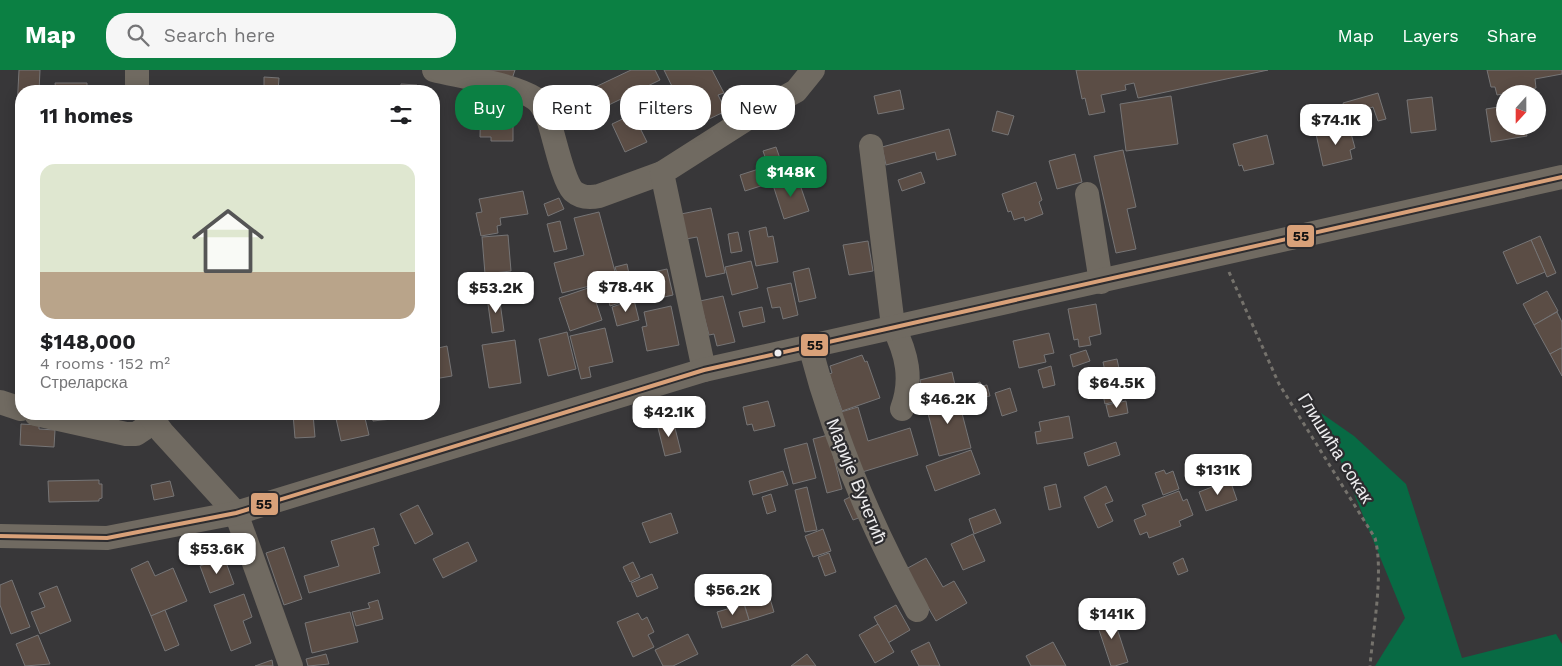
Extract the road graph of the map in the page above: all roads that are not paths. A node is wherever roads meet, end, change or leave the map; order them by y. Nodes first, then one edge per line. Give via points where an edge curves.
1 (137, 70) edge
2 (434, 70) edge
3 (813, 70) edge
4 (137, 85) edge
5 (871, 146) dead end
6 (662, 173) junction
7 (1562, 177) edge
8 (1087, 194) dead end
9 (1101, 282) junction
10 (893, 326) junction
11 (810, 346) junction
12 (704, 370) junction
13 (0, 402) edge
14 (15, 407) edge
15 (902, 409) dead end
16 (63, 420) edge
17 (150, 420) edge
18 (154, 420) edge
19 (236, 513) junction
20 (0, 536) edge
21 (917, 610) dead end
22 (291, 666) edge

1 - 4 street
2 - 6 street via 491,83 535,98 547,116 569,184 579,195 599,196
3 - 6 street via 796,91
5 - 10 street
6 - 12 street
7 - 9 street
8 - 9 street
9 - 10 street
10 - 11 street
10 - 15 street via 903,345 909,375
11 - 12 street
11 - 21 street, Марије Вучетић via 852,477 880,541
12 - 19 street
13 - 14 street
16 - 17 street via 136,434
18 - 19 street
19 - 20 street via 107,538
19 - 22 street

